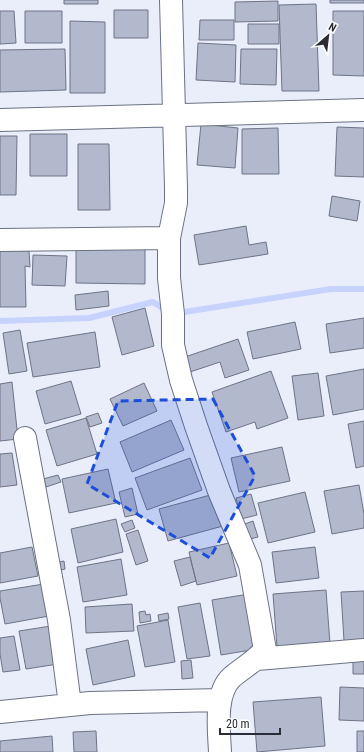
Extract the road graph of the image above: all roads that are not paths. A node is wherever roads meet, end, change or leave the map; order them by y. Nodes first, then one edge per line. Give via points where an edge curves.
1 (171, 0) edge
2 (364, 110) edge
3 (175, 116) junction
4 (0, 120) edge
5 (169, 238) junction
6 (0, 240) edge
7 (25, 438) dead end
8 (364, 650) edge
9 (257, 659) junction
10 (220, 700) junction
11 (70, 705) junction
12 (0, 712) edge
13 (220, 752) edge

1 - 3 street
2 - 3 street
3 - 4 street
3 - 5 street via 176,203
5 - 6 street
5 - 9 street via 173,345 181,380 218,491 250,565 265,650
7 - 11 street via 59,620
8 - 9 street
9 - 10 street via 230,678
10 - 11 street
10 - 13 street
11 - 12 street

